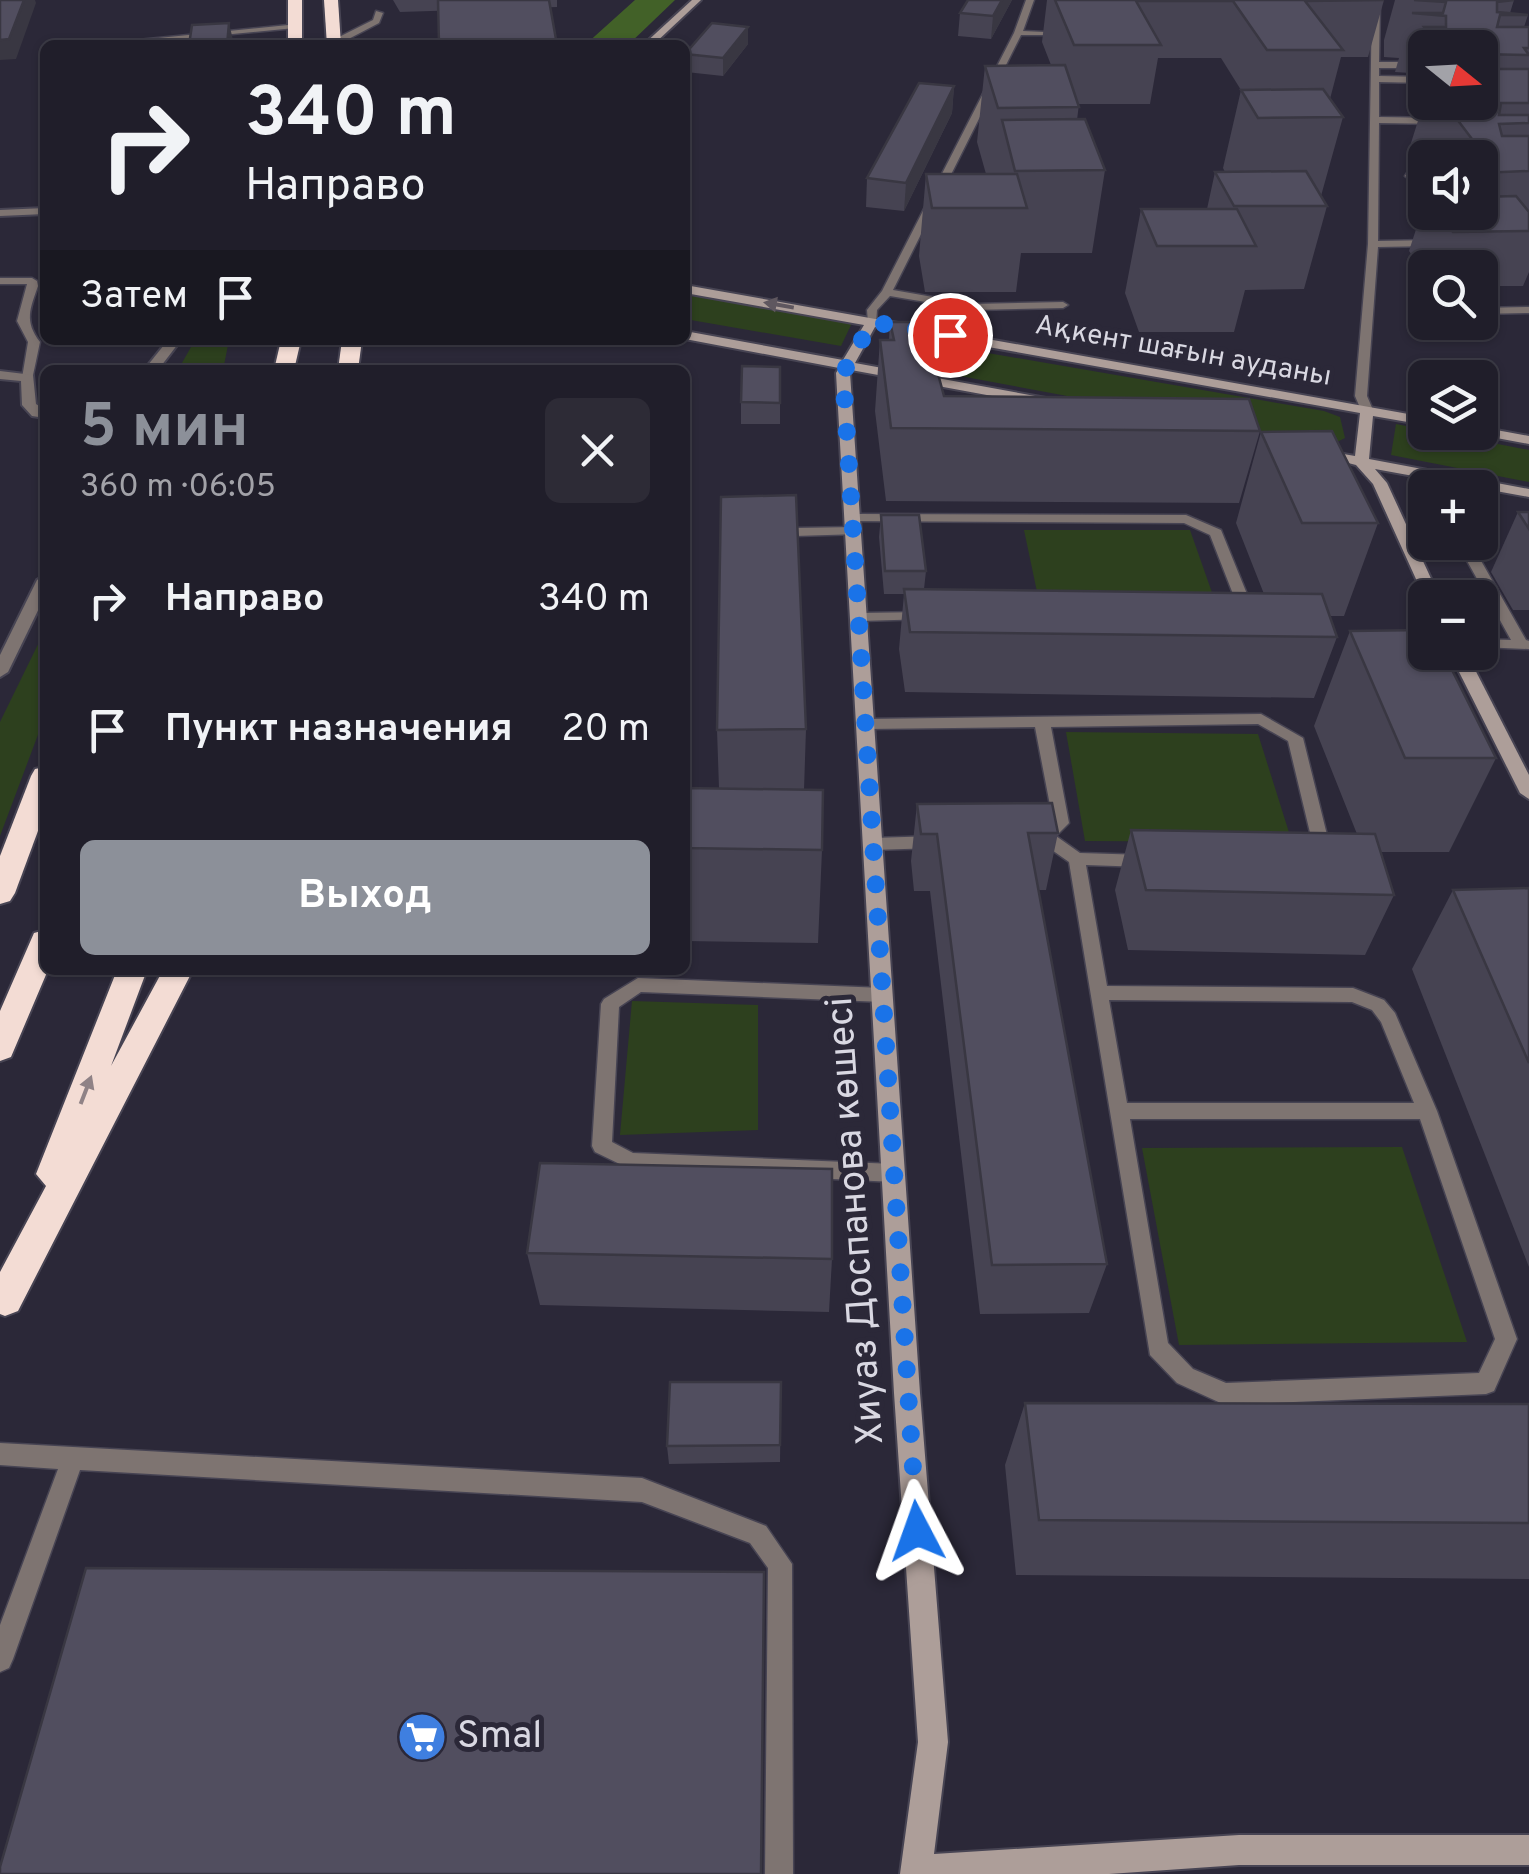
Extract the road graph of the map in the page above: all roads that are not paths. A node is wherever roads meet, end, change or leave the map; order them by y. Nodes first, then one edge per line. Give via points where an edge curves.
1 (295, 0) edge
2 (332, 0) edge
3 (697, 0) edge
4 (1030, 0) edge
5 (378, 6) edge
6 (1393, 15) dead end
7 (1376, 16) edge
8 (1364, 18) dead end
9 (295, 26) junction
10 (1395, 31) dead end
11 (1081, 32) edge
12 (1018, 33) junction
13 (145, 40) edge
14 (295, 40) edge
15 (334, 40) edge
16 (341, 40) edge
17 (653, 40) edge
18 (1374, 65) junction
19 (1408, 65) edge
20 (1377, 80) junction
21 (1408, 80) edge
22 (1376, 120) junction
23 (1452, 121) dead end
24 (955, 193) edge
25 (936, 194) junction
26 (40, 211) edge
27 (0, 213) edge
28 (1373, 244) junction
29 (1451, 244) edge
30 (0, 282) edge
31 (690, 290) edge
32 (887, 292) junction
33 (1063, 305) dead end
34 (1529, 310) edge
35 (1498, 311) edge
36 (872, 322) junction
37 (690, 336) edge
38 (171, 345) edge
39 (155, 365) edge
40 (844, 366) junction
41 (0, 376) edge
42 (28, 378) junction
43 (1062, 405) edge
44 (1367, 410) junction
45 (40, 413) edge
46 (1408, 418) edge
47 (1498, 434) edge
48 (1529, 440) edge
49 (1304, 451) edge
50 (1360, 462) junction
51 (1529, 493) edge
52 (854, 524) junction
53 (795, 532) edge
54 (1474, 560) edge
55 (1424, 580) edge
56 (40, 590) edge
57 (1223, 614) edge
58 (936, 616) edge
59 (860, 617) junction
60 (1498, 644) edge
61 (1525, 645) edge
62 (1467, 670) edge
63 (0, 672) edge
64 (1042, 722) junction
65 (866, 724) junction
66 (40, 789) edge
67 (1529, 793) edge
68 (1045, 837) junction
69 (1026, 838) edge
70 (950, 841) edge
71 (874, 844) junction
72 (1078, 859) junction
73 (1170, 861) edge
74 (1298, 864) edge
75 (0, 892) edge
76 (40, 952) edge
77 (130, 975) edge
78 (175, 977) edge
79 (1100, 993) junction
80 (883, 995) junction
81 (0, 1048) edge
82 (1119, 1111) junction
83 (1427, 1111) junction
84 (894, 1173) junction
85 (2, 1306) edge
86 (0, 1454) edge
87 (74, 1456) junction
88 (0, 1659) edge
89 (1529, 1850) edge
90 (917, 1872) edge
91 (779, 1874) edge

1 - 9 highway
2 - 15 highway
3 - 17 street
4 - 12 lane
5 - 16 lane via 376,21
6 - 7 lane
7 - 8 lane
7 - 10 lane
7 - 18 lane
9 - 13 lane
9 - 14 highway
11 - 12 lane
12 - 25 lane
18 - 19 lane
18 - 20 lane
20 - 21 lane
20 - 22 lane
22 - 23 lane
22 - 28 lane
24 - 25 lane
25 - 32 lane
26 - 27 street
28 - 29 lane
28 - 44 lane via 1361,396
30 - 42 lane via 34,286 21,319 34,342
36 -> 31 street, Ақкент шағын ауданы
32 - 33 lane via 973,307
32 - 36 lane via 872,310
34 - 35 lane
36 - 40 street
36 - 44 street, Ақкент шағын ауданы
37 - 40 street
38 - 39 street
40 - 43 street
40 - 52 street, Хиуаз Доспанова көшесі
41 - 42 street
42 - 45 street via 29,405
44 - 46 street, Ақкент шағын ауданы
44 - 50 street
47 - 48 street
49 - 50 street
50 - 51 street
50 - 55 street via 1380,483
52 - 53 lane
52 - 57 lane via 1186,519 1216,533 1240,594
52 - 59 street, Хиуаз Доспанова көшесі
54 - 61 lane
56 - 63 street
58 - 59 lane
59 - 65 street, Хиуаз Доспанова көшесі
60 - 61 lane
62 - 67 street
64 - 65 lane
64 - 68 lane via 1061,823
64 - 74 lane via 1261,720 1295,738 1321,843
65 - 71 street, Хиуаз Доспанова көшесі
66 - 75 highway
68 - 69 lane
68 - 72 lane
70 - 71 lane
71 - 80 street, Хиуаз Доспанова көшесі
72 - 73 lane
72 - 79 lane
76 - 81 highway
85 -> 77 highway
78 - 85 highway
79 - 82 lane
79 - 83 lane via 1353,995 1378,1004
80 - 84 street, Хиуаз Доспанова көшесі
80 - 84 lane via 638,985 610,1004 602,1146 630,1161
82 - 83 lane
82 - 83 lane via 1158,1348 1184,1376 1225,1394 1486,1383 1506,1339
84 - 90 street, Хиуаз Доспанова көшесі via 933,1742
86 - 87 lane
87 - 88 lane
87 - 91 lane via 642,1490 758,1534 780,1564
89 - 90 street, Хиуаз Доспанова көшесі via 1240,1850

